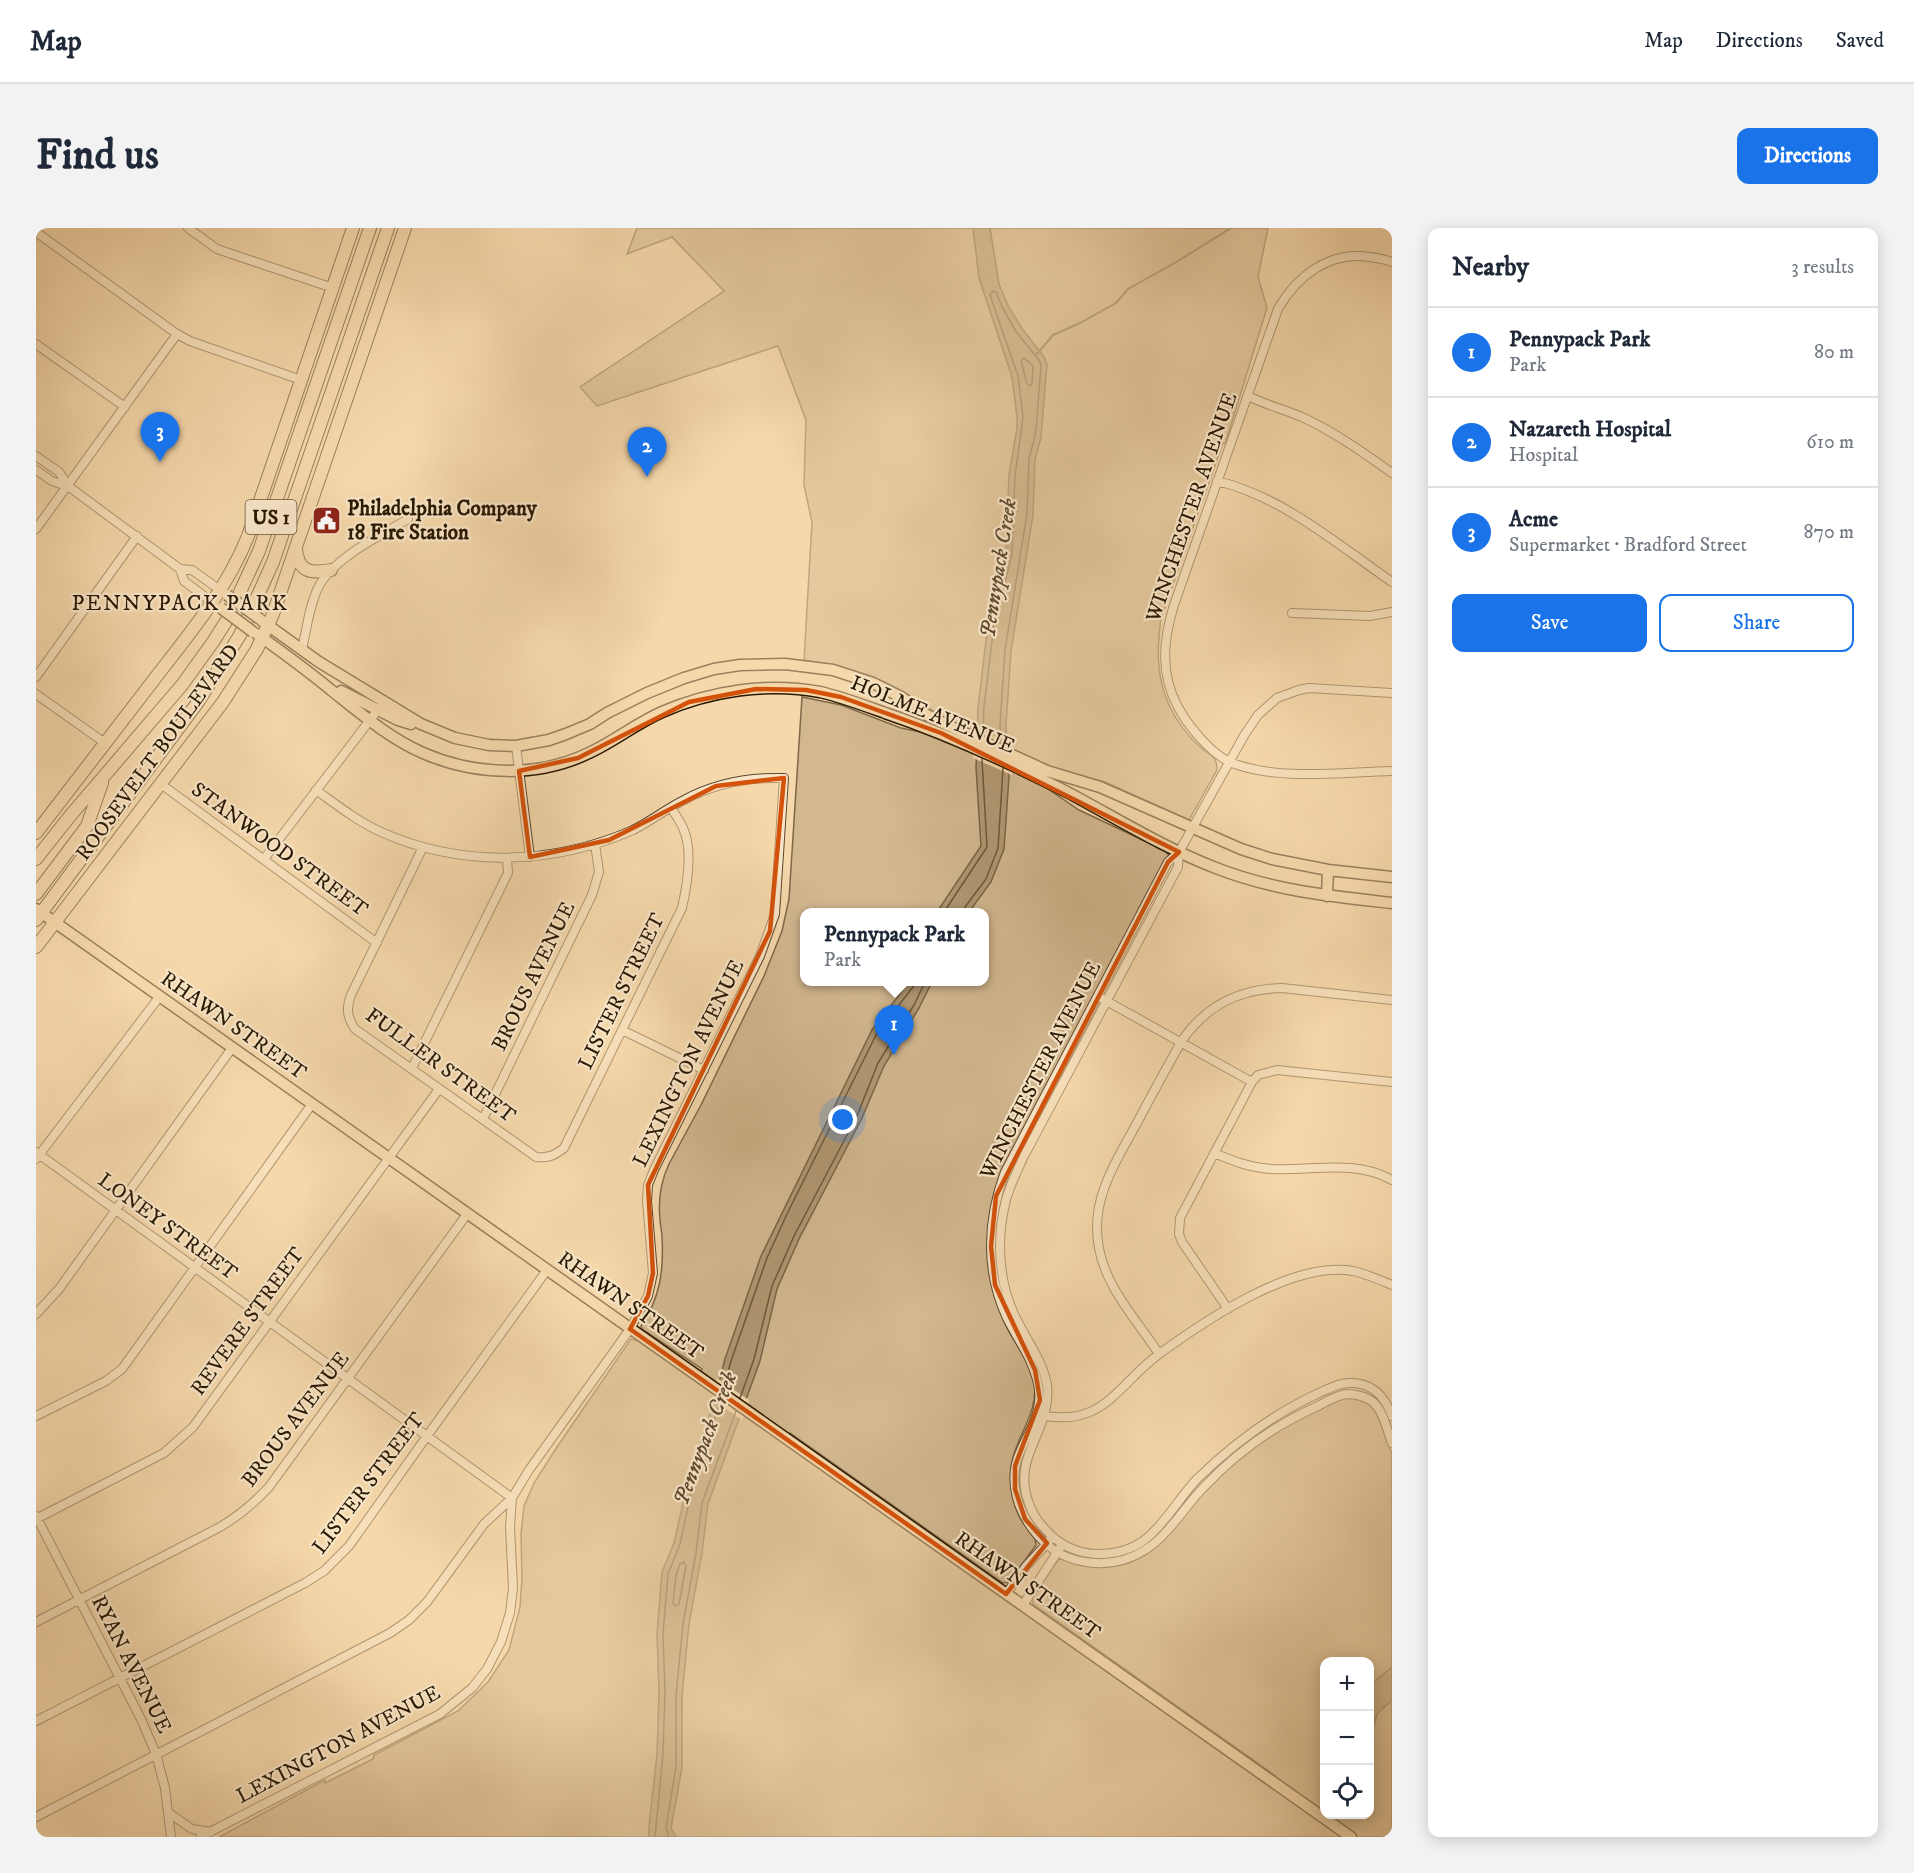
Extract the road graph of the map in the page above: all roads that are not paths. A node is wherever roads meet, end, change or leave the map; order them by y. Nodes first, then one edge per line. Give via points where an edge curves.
1 (188, 228) edge
2 (353, 228) edge
3 (370, 228) edge
4 (388, 228) edge
5 (405, 228) edge
6 (36, 232) edge
7 (1392, 262) edge
8 (333, 288) junction
9 (177, 334) junction
10 (36, 344) edge
11 (301, 380) junction
12 (1248, 396) junction
13 (125, 407) junction
14 (36, 456) edge
15 (36, 470) edge
16 (1392, 473) edge
17 (1217, 481) junction
18 (68, 486) junction
19 (408, 519) dead end
20 (36, 530) edge
21 (137, 536) junction
22 (296, 547) junction
23 (180, 569) junction
24 (331, 570) junction
25 (1392, 582) edge
26 (224, 593) junction
27 (216, 605) junction
28 (1392, 612) edge
29 (1292, 613) dead end
30 (264, 622) junction
31 (258, 635) junction
32 (302, 649) junction
33 (36, 677) edge
34 (319, 680) junction
35 (1392, 693) edge
36 (36, 694) edge
37 (381, 705) junction
38 (370, 720) junction
39 (943, 729) junction
40 (105, 744) junction
41 (516, 746) junction
42 (1230, 762) junction
43 (1033, 770) junction
44 (519, 771) junction
45 (1392, 771) edge
46 (108, 772) junction
47 (161, 784) junction
48 (316, 790) junction
49 (671, 808) junction
50 (1191, 828) junction
51 (36, 833) edge
52 (595, 844) junction
53 (423, 847) junction
54 (1179, 852) junction
55 (530, 857) junction
56 (36, 859) edge
57 (264, 859) junction
58 (507, 859) junction
59 (1328, 870) junction
60 (1392, 877) edge
61 (36, 894) edge
62 (1327, 896) junction
63 (1392, 903) edge
64 (38, 914) edge
65 (55, 923) junction
66 (377, 943) junction
67 (36, 947) edge
68 (160, 996) junction
69 (1102, 999) junction
70 (1392, 1000) edge
71 (622, 1030) junction
72 (1181, 1042) junction
73 (232, 1047) junction
74 (412, 1068) junction
75 (704, 1070) junction
76 (1252, 1082) junction
77 (1392, 1082) edge
78 (439, 1089) junction
79 (312, 1104) junction
80 (483, 1119) junction
81 (1025, 1133) junction
82 (1035, 1137) junction
83 (528, 1151) joint
84 (1214, 1153) junction
85 (37, 1155) edge
86 (388, 1158) junction
87 (1392, 1180) edge
88 (115, 1210) junction
89 (467, 1214) junction
90 (194, 1268) junction
91 (547, 1270) junction
92 (1392, 1285) edge
93 (1001, 1287) junction
94 (1228, 1308) junction
95 (36, 1314) edge
96 (269, 1322) junction
97 (630, 1329) junction
98 (1159, 1354) junction
99 (348, 1380) junction
100 (1343, 1384) junction
101 (1344, 1395) junction
102 (1041, 1415) junction
103 (36, 1416) edge
104 (1392, 1416) edge
105 (427, 1436) junction
106 (1392, 1443) edge
107 (1200, 1484) junction
108 (512, 1498) junction
109 (36, 1517) edge
110 (1050, 1540) junction
111 (1060, 1548) junction
112 (1006, 1594) junction
113 (80, 1600) junction
114 (1023, 1605) junction
115 (36, 1622) edge
116 (119, 1677) junction
117 (36, 1721) edge
118 (156, 1754) junction
119 (169, 1813) junction
120 (36, 1817) edge
121 (211, 1832) junction
122 (171, 1837) edge
123 (200, 1837) edge
124 (1351, 1837) edge

1 - 8 street via 217,249
2 - 8 highway, ROOSEVELT BOULEVARD / US 1
3 - 46 highway, ROOSEVELT BOULEVARD / US 1 via 268,525 239,596 198,664
4 - 64 highway, ROOSEVELT BOULEVARD / US 1 via 273,562 244,627 198,702
5 - 22 highway, ROOSEVELT BOULEVARD / US 1
6 - 9 street
7 - 12 street, WINCHESTER AVENUE via 1354,256 1333,260 1297,282 1278,309
8 - 11 highway, ROOSEVELT BOULEVARD / US 1
9 - 11 street
9 - 13 street
10 - 13 street
11 - 26 highway, ROOSEVELT BOULEVARD / US 1 via 248,536
12 - 16 street via 1323,427
12 - 17 street, WINCHESTER AVENUE
13 - 18 street
14 - 18 street via 59,472
15 - 18 street
17 - 25 street via 1290,511
17 - 42 street, WINCHESTER AVENUE via 1168,624 1164,659 1169,686 1181,713 1201,739
18 - 20 street
18 - 21 street
19 - 24 street
21 - 23 street
21 - 33 street
22 - 24 highway via 299,563 306,569
22 - 30 highway, ROOSEVELT BOULEVARD / US 1
23 - 26 street via 192,570
23 - 27 street via 184,582
24 - 32 street via 318,587
26 - 27 highway, ROOSEVELT BOULEVARD / US 1
26 - 30 main road, HOLME AVENUE, bridge
27 - 31 main road, HOLME AVENUE, bridge
27 - 40 highway, ROOSEVELT BOULEVARD / US 1
28 - 29 street via 1370,616
30 - 31 highway, ROOSEVELT BOULEVARD / US 1
30 - 32 main road, HOLME AVENUE
31 - 34 main road, HOLME AVENUE
31 - 47 highway, ROOSEVELT BOULEVARD / US 1 via 236,684
32 - 37 main road, HOLME AVENUE
34 - 37 main road
34 - 38 main road, HOLME AVENUE
35 - 42 street via 1309,688 1287,693 1258,715
36 - 40 street
37 - 38 street
37 - 41 main road, HOLME AVENUE via 433,730 469,741
38 - 44 main road, HOLME AVENUE via 397,740 437,758 471,767
38 - 48 street
39 - 41 main road, HOLME AVENUE via 901,697 873,683 833,670 785,663 740,665 684,678 566,735
39 - 43 main road, HOLME AVENUE
39 - 44 main road, HOLME AVENUE via 841,697 806,690 756,689 689,702 646,720 578,758
40 - 51 highway, ROOSEVELT BOULEVARD / US 1
41 - 44 street
42 - 45 street via 1287,774
42 - 50 street, WINCHESTER AVENUE
43 - 50 main road, HOLME AVENUE via 1100,788
43 - 54 main road, HOLME AVENUE
44 - 55 street
46 - 56 highway, ROOSEVELT BOULEVARD / US 1
46 - 61 highway via 87,826
47 - 57 street, STANWOOD STREET
47 - 65 highway, ROOSEVELT BOULEVARD / US 1
48 - 53 street via 372,827
48 - 57 street
49 - 52 street via 634,829
49 - 71 street, LISTER STREET via 683,827 688,848 682,908
49 - 75 street, LEXINGTON AVENUE via 700,792 733,781 784,778 777,898 770,931
50 - 54 street, WINCHESTER AVENUE
50 - 59 main road, HOLME AVENUE via 1272,859
52 - 55 street
52 - 80 street, BROUS AVENUE via 599,872 592,896
53 - 58 street
53 - 66 street
54 - 62 main road, HOLME AVENUE via 1246,878
54 - 69 street, WINCHESTER AVENUE via 1178,867
55 - 58 street
57 - 66 street, STANWOOD STREET
58 - 74 street via 508,873
59 - 60 main road, HOLME AVENUE
59 - 62 main road
62 - 63 main road, HOLME AVENUE
64 - 65 main road, RHAWN STREET
65 - 67 highway, ROOSEVELT BOULEVARD / US 1
65 - 68 main road, RHAWN STREET
66 - 74 street, FULLER STREET via 347,1012 355,1029
68 - 73 main road, RHAWN STREET
68 - 85 street
69 - 72 street
69 - 81 street, WINCHESTER AVENUE
69 - 82 street, WINCHESTER AVENUE
70 - 72 street via 1263,988 1226,1000 1191,1027
71 - 75 street
71 - 83 street, LISTER STREET via 564,1148 545,1158
72 - 76 street
72 - 98 street via 1108,1175 1097,1213 1096,1231 1105,1268
73 - 79 main road, RHAWN STREET
73 - 88 street
74 - 78 street, FULLER STREET
75 - 97 street, LEXINGTON AVENUE via 648,1185 653,1273 648,1296
76 - 77 street via 1277,1070
76 - 84 street
78 - 80 street, FULLER STREET
78 - 86 street, REVERE STREET
79 - 86 main road, RHAWN STREET
79 - 90 street
80 - 83 street, FULLER STREET
81 - 82 street
81 - 93 street, WINCHESTER AVENUE via 1005,1172 991,1222 991,1256
82 - 93 street, WINCHESTER AVENUE via 1006,1200 1000,1246
84 - 87 street via 1253,1167 1350,1167 1371,1170
84 - 94 street via 1180,1218 1179,1234
85 - 88 street, LONEY STREET
86 - 89 main road, RHAWN STREET
86 - 96 street, REVERE STREET
88 - 90 street, LONEY STREET
88 - 95 street via 59,1289
89 - 91 main road, RHAWN STREET
89 - 99 street, BROUS AVENUE
90 - 96 street, LONEY STREET
90 - 103 street via 122,1369
91 - 97 main road, RHAWN STREET
91 - 105 street, LISTER STREET
92 - 94 street via 1353,1271 1310,1272
93 - 102 street, WINCHESTER AVENUE via 1043,1370 1048,1400
94 - 98 street
96 - 99 street, LONEY STREET
96 - 109 street, REVERE STREET via 193,1426 171,1448
97 - 108 street, LEXINGTON AVENUE
97 - 112 main road, RHAWN STREET
98 - 102 street via 1093,1412 1077,1417
99 - 105 street, LONEY STREET
99 - 113 street, BROUS AVENUE via 269,1487 242,1513
100 - 101 street
100 - 104 street via 1360,1384 1376,1391 1383,1396
100 - 107 street, WINCHESTER AVENUE via 1312,1396 1243,1439
101 - 106 street via 1367,1398 1374,1403
101 - 107 street, WINCHESTER AVENUE via 1271,1431
102 - 110 street, WINCHESTER AVENUE via 1024,1477 1029,1507
105 - 108 street, LONEY STREET
105 - 116 street, LISTER STREET via 349,1546 324,1571
107 - 111 street, WINCHESTER AVENUE via 1156,1542 1133,1557 1095,1564 1082,1562
108 - 118 street via 484,1524 410,1620 390,1634
108 - 121 street, LEXINGTON AVENUE via 510,1613 501,1642 472,1688 440,1713
109 - 113 street, RYAN AVENUE
110 - 111 street, WINCHESTER AVENUE
110 - 112 street
111 - 114 street
112 - 114 main road, RHAWN STREET
113 - 115 street, BROUS AVENUE
113 - 116 street, RYAN AVENUE
114 - 124 main road, RHAWN STREET
116 - 117 street, LISTER STREET
116 - 118 street, RYAN AVENUE
118 - 119 street, RYAN AVENUE
118 - 120 street
119 - 121 street via 192,1829
119 - 122 street, RYAN AVENUE
121 - 123 street, LEXINGTON AVENUE

